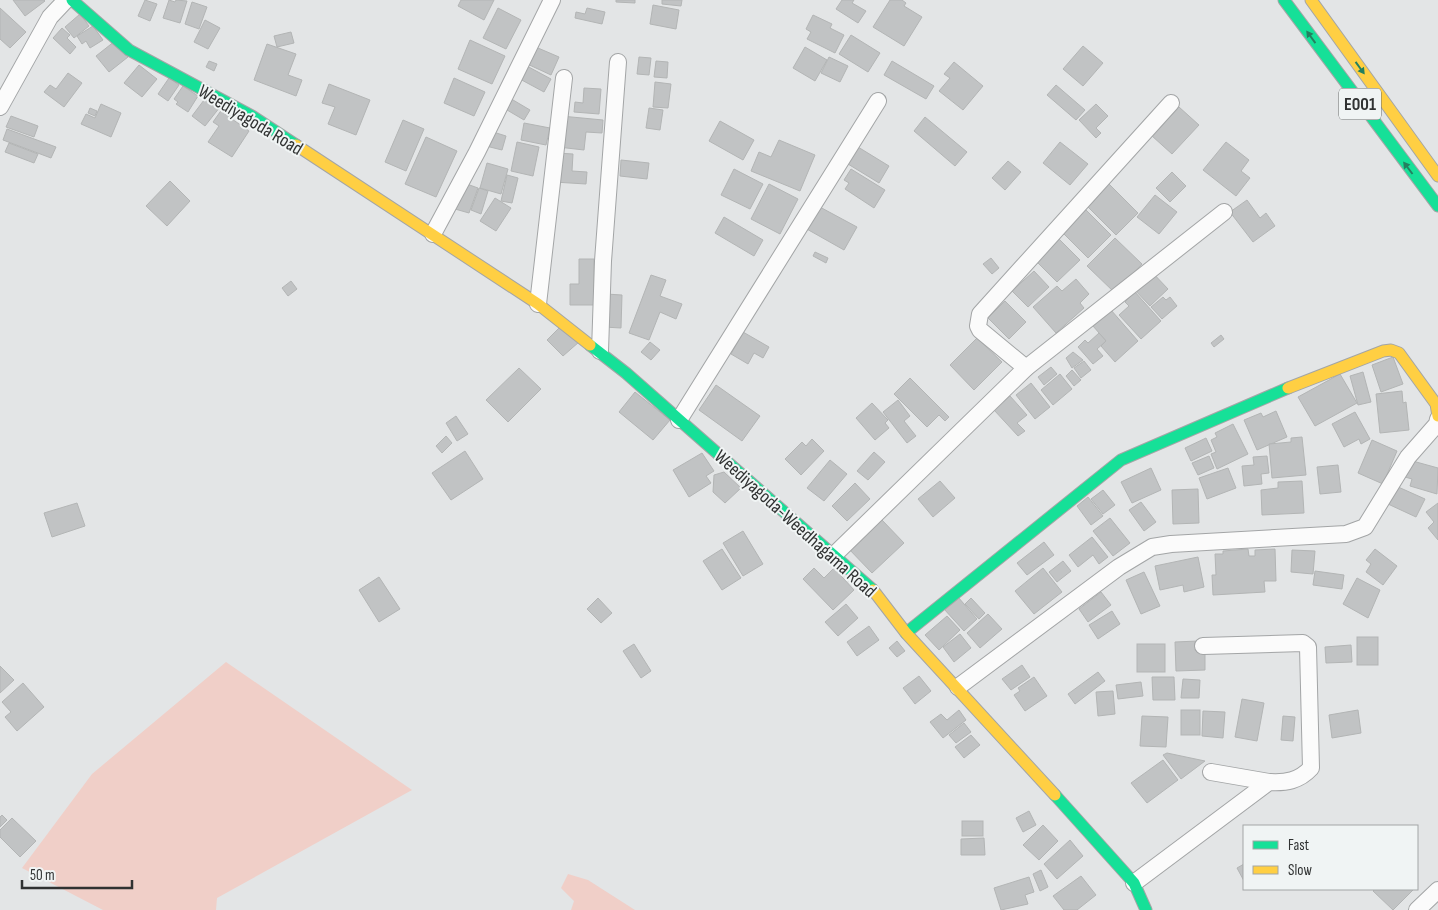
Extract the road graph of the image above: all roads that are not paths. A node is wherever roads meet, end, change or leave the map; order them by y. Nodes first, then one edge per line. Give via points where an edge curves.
1 (66, 0) edge
2 (72, 0) edge
3 (552, 0) edge
4 (1284, 0) edge
5 (1311, 0) edge
6 (618, 62) dead end
7 (564, 78) dead end
8 (878, 101) dead end
9 (1171, 102) dead end
10 (0, 107) edge
11 (1438, 176) edge
12 (1438, 206) edge
13 (1224, 212) dead end
14 (433, 234) junction
15 (538, 304) junction
16 (600, 351) junction
17 (1026, 368) junction
18 (1438, 418) edge
19 (679, 420) junction
20 (833, 556) junction
21 (906, 634) junction
22 (1204, 646) dead end
23 (958, 687) junction
24 (1211, 772) dead end
25 (1269, 782) junction
26 (1134, 883) junction
27 (1438, 890) edge
28 (1146, 910) edge
29 (1417, 910) edge

1 - 10 street via 50,17
2 - 14 main road, Weediyagoda Road via 129,50 252,116
3 - 14 street
12 -> 4 main road, E001
5 -> 11 main road, E001
6 - 16 street via 603,261
7 - 15 street
8 - 19 street
9 - 17 street via 980,314 980,330
13 - 17 street
14 - 15 main road, Weediyagoda-Weedhagama Road
15 - 16 main road, Weediyagoda-Weedhagama Road
16 - 19 main road, Weediyagoda-Weedhagama Road
17 - 20 street
18 - 21 main road via 1436,404 1399,353 1391,350 1290,387 1121,460
18 - 23 street via 1437,424 1408,457 1363,528 1346,534 1171,544 1152,548 1108,575
19 - 20 main road, Weediyagoda-Weedhagama Road
20 - 21 main road, Weediyagoda-Weedhagama Road via 876,592
21 - 23 main road, Weediyagoda-Weedhagama Road
22 - 25 street via 1302,644 1310,649 1311,768 1297,779 1284,783
23 - 26 main road, Weediyagoda-Weedhagama Road
24 - 25 street
25 - 26 street
26 - 28 main road, Weediyagoda-Weedhagama Road
27 - 29 street

